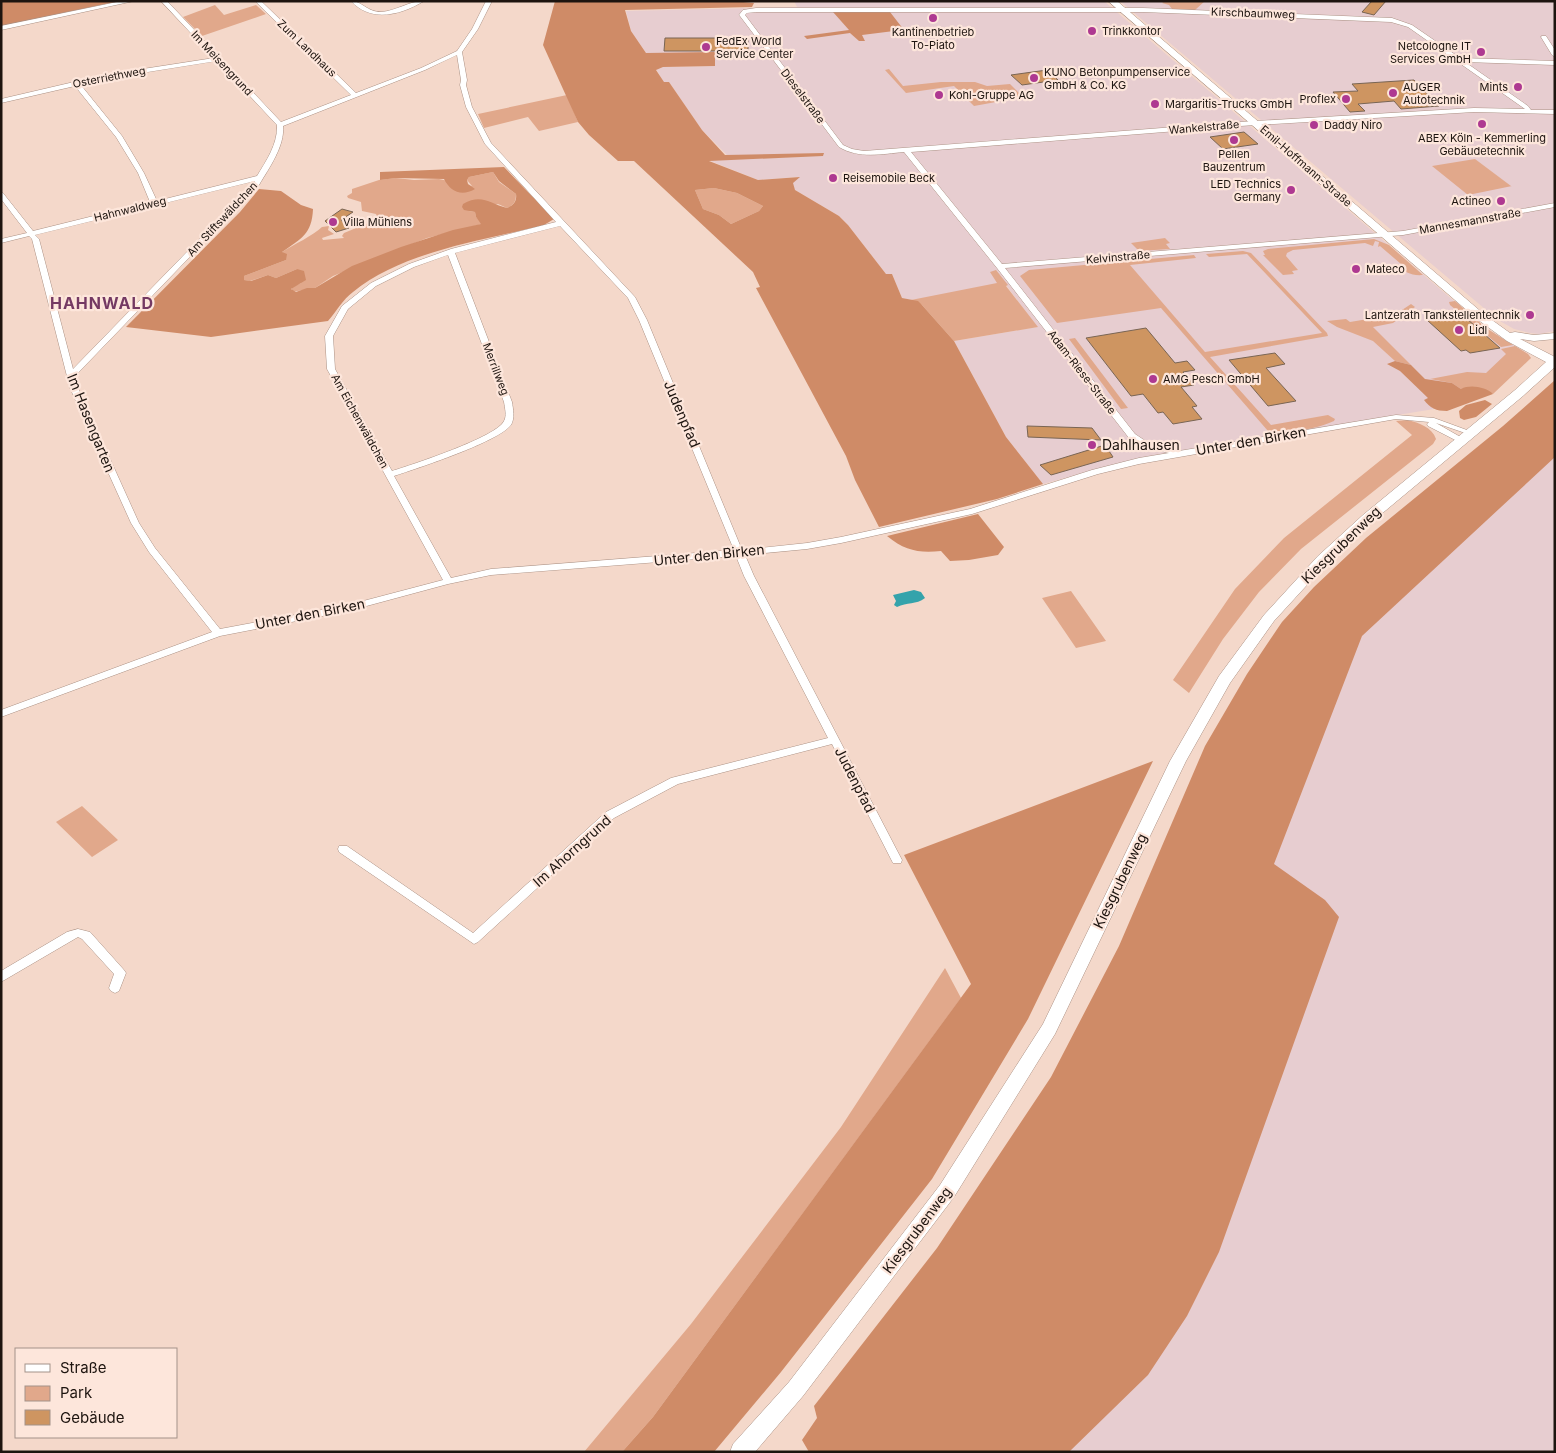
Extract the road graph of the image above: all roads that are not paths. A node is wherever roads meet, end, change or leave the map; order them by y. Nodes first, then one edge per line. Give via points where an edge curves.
1 (131, 1) edge
2 (164, 1) edge
3 (258, 1) edge
4 (354, 1) edge
5 (420, 1) edge
6 (488, 1) edge
7 (1112, 1) edge
8 (1123, 10) junction
9 (745, 11) joint
10 (1, 28) edge
11 (1544, 37) dead end
12 (459, 52) junction
13 (1555, 55) edge
14 (219, 59) junction
15 (1461, 60) junction
16 (1555, 63) edge
17 (76, 83) junction
18 (356, 95) junction
19 (1, 101) edge
20 (1529, 111) junction
21 (1555, 112) edge
22 (1256, 123) junction
23 (280, 125) junction
24 (906, 150) junction
25 (854, 152) joint
26 (259, 178) junction
27 (1, 194) edge
28 (154, 203) junction
29 (1555, 205) edge
30 (562, 223) junction
31 (32, 232) junction
32 (1386, 234) junction
33 (1, 241) edge
34 (451, 252) junction
35 (1000, 266) junction
36 (1500, 330) junction
37 (1516, 335) junction
38 (1555, 336) edge
39 (1554, 359) edge
40 (71, 376) junction
41 (1424, 420) junction
42 (1466, 437) junction
43 (1181, 454) junction
44 (390, 475) junction
45 (740, 552) junction
46 (448, 581) junction
47 (218, 634) junction
48 (1, 714) edge
49 (834, 740) junction
50 (343, 849) dead end
51 (897, 860) dead end
52 (1, 977) edge
53 (115, 988) dead end
54 (740, 1452) edge

1 - 10 street
2 - 14 street, Im Meisengrund
3 - 18 street, Zum Landhaus
4 - 5 street via 365,11 380,13
6 - 12 street via 484,14
7 - 8 main road, Emil-Hoffmann-Straße
8 - 9 street, Kirschbaumweg
8 - 15 street, Kirschbaumweg via 1386,19 1410,26
8 - 22 main road, Emil-Hoffmann-Straße
9 - 25 street, Dieselstraße via 743,18 841,146
11 - 13 street
12 - 18 street
12 - 30 street, Judenpfad via 467,101 480,131 493,150
14 - 17 street, Osterriethweg
14 - 23 street, Im Meisengrund
15 - 16 street
15 - 20 street
17 - 19 street, Osterriethweg
17 - 28 street via 119,136
18 - 23 street
20 - 21 street, Wankelstraße
20 - 22 street, Wankelstraße via 1466,111
22 - 24 street, Wankelstraße
22 - 32 main road, Emil-Hoffmann-Straße
23 - 26 street, Am Stiftswäldchen via 274,151
24 - 25 street, Wankelstraße
24 - 35 street
26 - 28 street, Hahnwaldweg
26 - 40 street, Am Stiftswäldchen
27 - 31 street, Im Hasengarten
28 - 31 street, Hahnwaldweg
29 - 32 street, Mannesmannstraße
30 - 34 street, Am Eichenwäldchen
30 - 45 street, Judenpfad via 631,297
31 - 33 street, Hahnwaldweg
31 - 40 street, Im Hasengarten
32 - 35 street, Kelvinstraße
32 - 36 main road, Emil-Hoffmann-Straße
34 - 44 street, Am Eichenwäldchen via 404,268 368,288 344,310 328,338 326,349 331,369
34 - 44 street, Merrillweg via 510,413 507,423 496,432
35 - 43 street, Adam-Riese-Straße via 1132,436 1144,444
36 - 37 main road, Emil-Hoffmann-Straße
36 - 39 main road, Emil-Hoffmann-Straße via 1511,339
37 - 38 main road via 1534,338
37 - 39 main road, Emil-Hoffmann-Straße
39 - 42 main road, Kiesgrubenweg
40 - 47 street, Im Hasengarten via 102,454 142,536
41 - 42 street, Unter den Birken
41 - 42 street, Unter den Birken via 1434,420
41 - 43 street, Unter den Birken via 1396,417
42 - 54 main road, Kiesgrubenweg via 1401,489 1323,559 1269,618 1224,680 1178,761 1044,1036 946,1191 796,1389
43 - 45 street, Unter den Birken via 1095,472 972,511 915,524 824,543
44 - 46 street, Am Eichenwäldchen
45 - 46 street, Unter den Birken via 516,569
45 - 49 street, Judenpfad via 749,576
46 - 47 street, Unter den Birken via 348,608
47 - 48 street, Unter den Birken
49 - 50 street, Im Ahorngrund via 675,781 610,815 474,939
49 - 51 street, Judenpfad
52 - 53 street via 78,934 86,936 120,973

